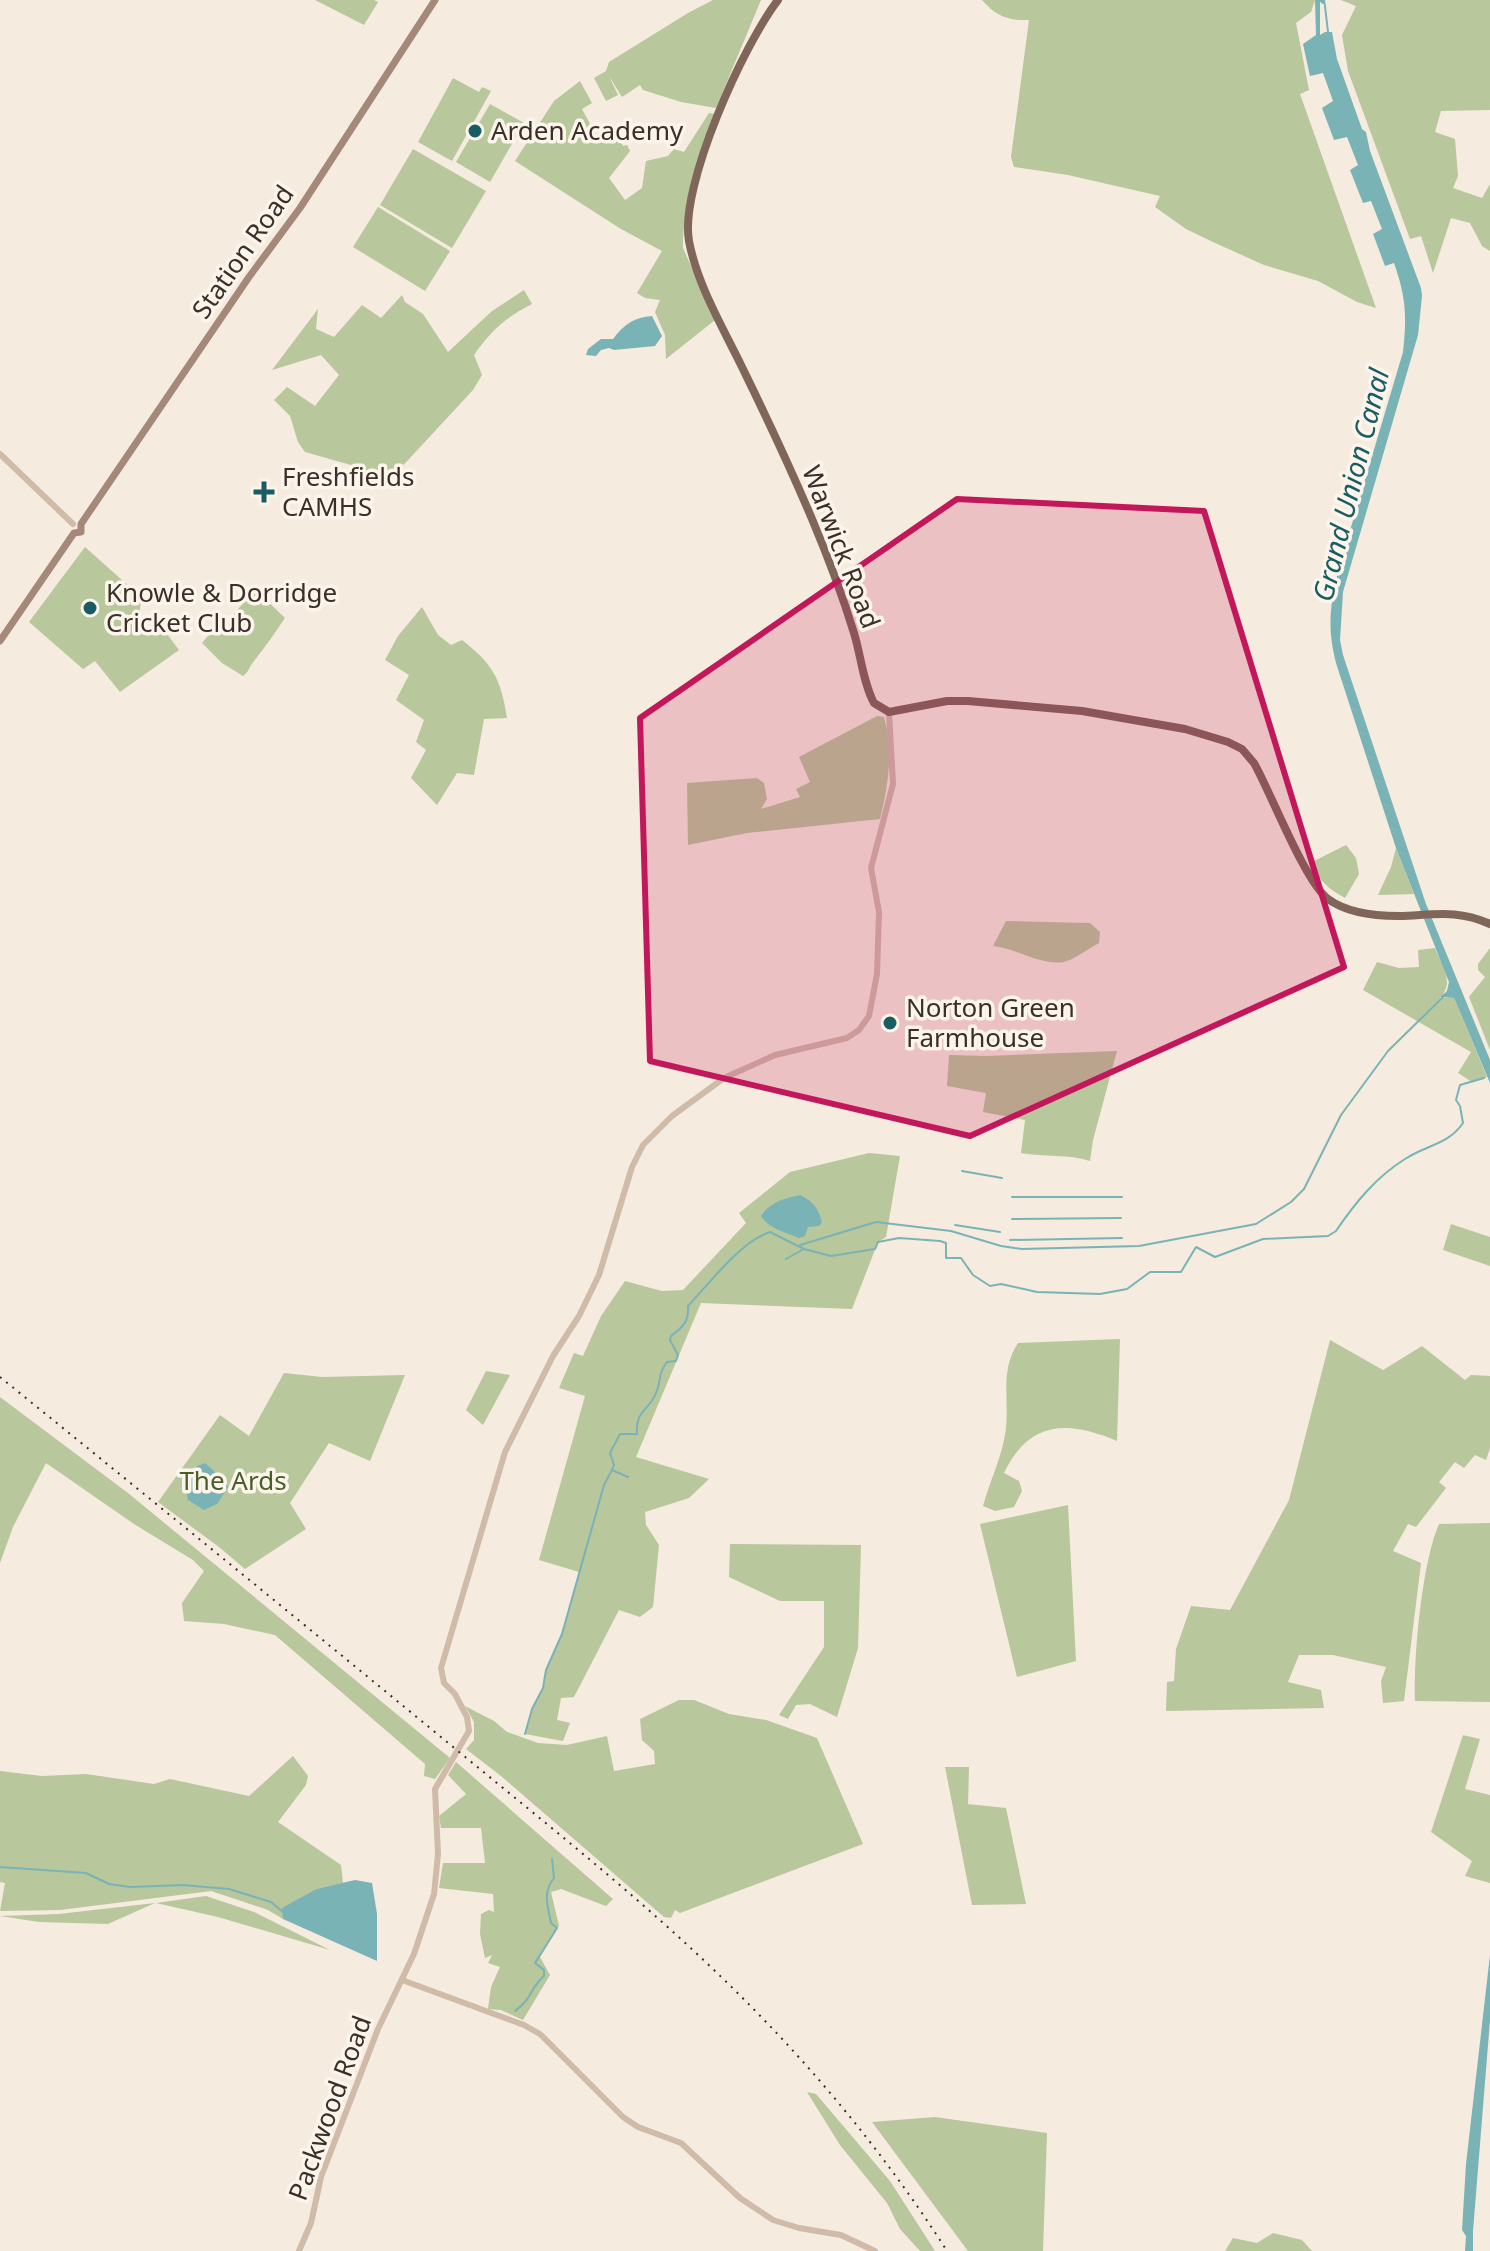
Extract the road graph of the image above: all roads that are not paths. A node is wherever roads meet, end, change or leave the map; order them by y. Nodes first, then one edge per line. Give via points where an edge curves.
1 (435, 0) edge
2 (778, 0) edge
3 (769, 5) edge
4 (0, 454) edge
5 (76, 527) junction
6 (0, 641) edge
7 (889, 712) junction
8 (1490, 924) edge
9 (402, 1980) junction
10 (299, 2251) edge
11 (875, 2251) edge

1 - 5 main road, Station Road via 300,208
2 - 3 main road, Warwick Road
3 - 7 main road, Warwick Road via 702,163 687,224 690,242 719,320 839,583 870,695
4 - 5 street
5 - 6 main road, Station Road
7 - 8 main road via 947,701 1005,702 1185,729 1228,742 1254,763 1326,898 1366,913 1461,913
7 - 9 street, Packwood Road via 893,784 870,874 879,912 869,1016 859,1030 841,1040 775,1055 724,1078 643,1145 599,1275 505,1452 441,1668 469,1731 436,1785 434,1894
9 - 10 street, Packwood Road via 357,2082
9 - 11 street via 540,2034 623,2117 681,2143 740,2198 773,2220 841,2235

